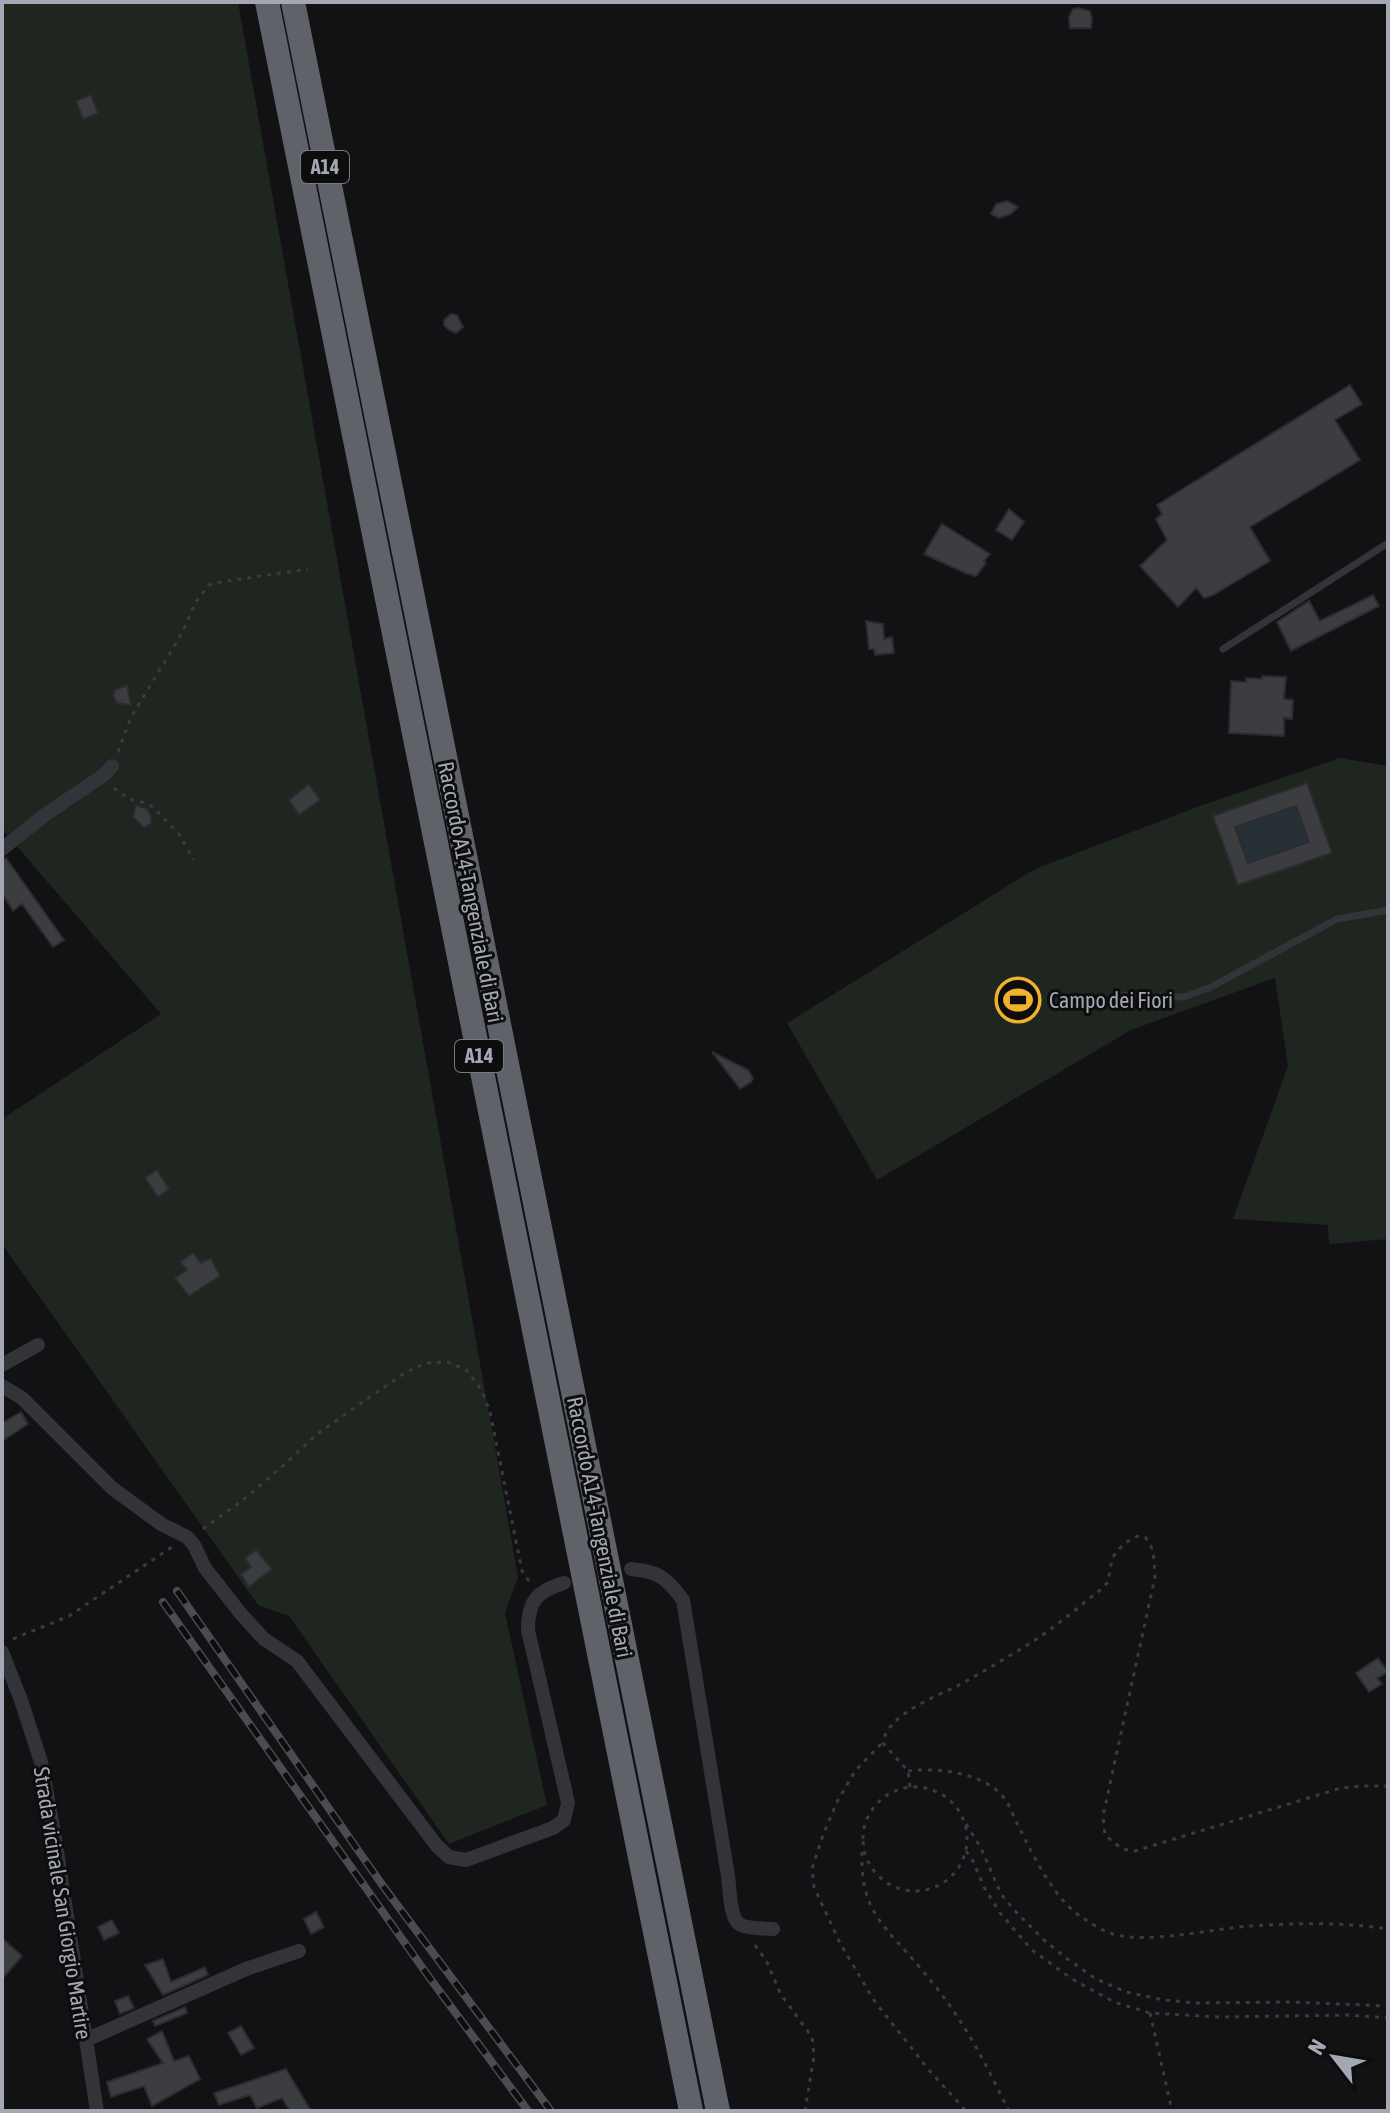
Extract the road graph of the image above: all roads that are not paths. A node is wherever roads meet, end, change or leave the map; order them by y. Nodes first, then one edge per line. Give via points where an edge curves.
1 (267, 2) edge
2 (293, 2) edge
3 (1388, 543) edge
4 (1223, 649) dead end
5 (108, 771) road end
6 (2, 849) edge
7 (1388, 910) edge
8 (1116, 995) dead end
9 (38, 1345) dead end
10 (2, 1365) edge
11 (2, 1386) edge
12 (631, 1569) dead end
13 (564, 1583) dead end
14 (2, 1652) edge
15 (773, 1929) dead end
16 (299, 1951) dead end
17 (86, 2040) junction
18 (97, 2111) edge
19 (691, 2111) edge
20 (718, 2111) edge

1 - 19 highway, Raccordo A14-Tangenziale di Bari / A14
2 - 20 highway, Raccordo A14-Tangenziale di Bari / A14
3 - 4 lane
5 - 6 street
7 - 8 lane via 1337,919 1184,997
9 - 10 street
11 - 13 street via 30,1406 112,1488 187,1537 241,1614 264,1639 297,1661 449,1857 466,1860 564,1820 568,1803 528,1630 529,1609 538,1594
12 - 15 street via 657,1574 683,1600 732,1912 741,1925
14 - 17 street, Strada vicinale San Giorgio Martire via 41,1762
16 - 17 street
17 - 18 street, Strada vicinale San Giorgio Martire

